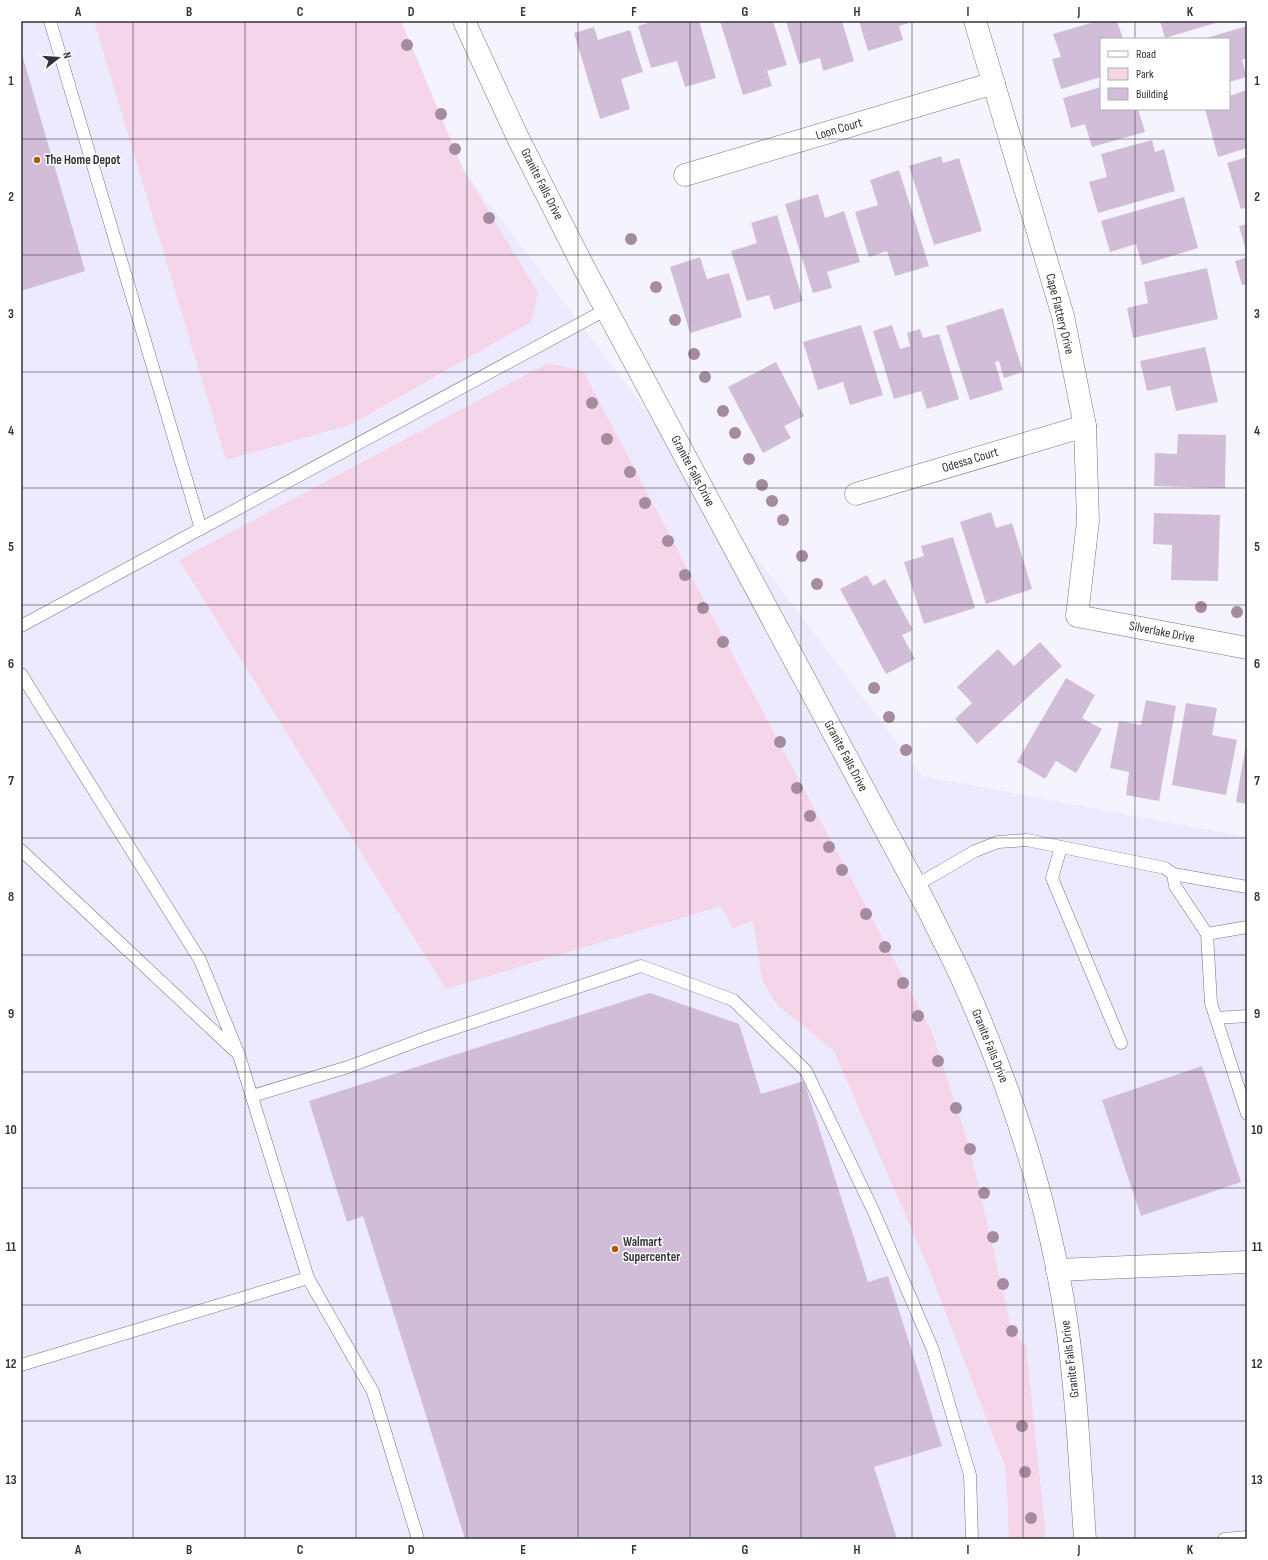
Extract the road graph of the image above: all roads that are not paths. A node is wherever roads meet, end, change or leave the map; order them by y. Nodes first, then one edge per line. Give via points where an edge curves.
1 (50, 21) edge
2 (464, 21) edge
3 (975, 21) edge
4 (994, 83) junction
5 (685, 175) dead end
6 (607, 309) junction
7 (1085, 426) junction
8 (856, 494) dead end
9 (201, 529) junction
10 (1077, 616) joint
11 (21, 626) edge
12 (1247, 648) edge
13 (21, 674) edge
14 (1061, 847) junction
15 (21, 850) edge
16 (1173, 874) junction
17 (915, 886) junction
18 (1247, 887) edge
19 (1247, 927) edge
20 (1207, 934) junction
21 (1247, 1016) edge
22 (1216, 1018) junction
23 (1121, 1043) dead end
24 (239, 1055) junction
25 (252, 1096) junction
26 (1245, 1101) edge
27 (1247, 1114) edge
28 (1247, 1262) edge
29 (1057, 1270) junction
30 (308, 1278) junction
31 (21, 1366) edge
32 (1247, 1537) edge
33 (418, 1539) edge
34 (972, 1539) edge
35 (1085, 1539) edge
36 (1224, 1539) edge

1 - 9 lane
2 - 6 street, Granite Falls Drive via 518,138
3 - 4 street, Cape Flattery Drive
4 - 5 street, Loon Court
4 - 7 street, Cape Flattery Drive via 1063,316
6 - 9 lane
6 - 17 street, Granite Falls Drive
7 - 8 street, Odessa Court
7 - 10 street, Cape Flattery Drive via 1088,521
9 - 11 lane
10 - 12 street, Silverlake Drive
13 - 24 lane via 200,960
14 - 16 lane via 1165,868
14 - 17 lane via 1027,840 998,842 975,850
14 - 23 lane via 1052,878
15 - 24 lane
16 - 18 lane
16 - 20 lane via 1175,886
17 - 29 street, Granite Falls Drive via 964,981 998,1064 1027,1149
19 - 20 lane
20 - 22 lane via 1211,1003
21 - 22 lane
22 - 26 lane
24 - 25 lane
25 - 30 lane
25 - 34 lane via 348,1068 425,1038 641,966 733,1000 806,1071 873,1210 935,1358 970,1475
26 - 27 lane
28 - 29 street
29 - 35 street, Granite Falls Drive via 1075,1391
30 - 31 lane
30 - 33 lane via 373,1392
32 - 36 lane

